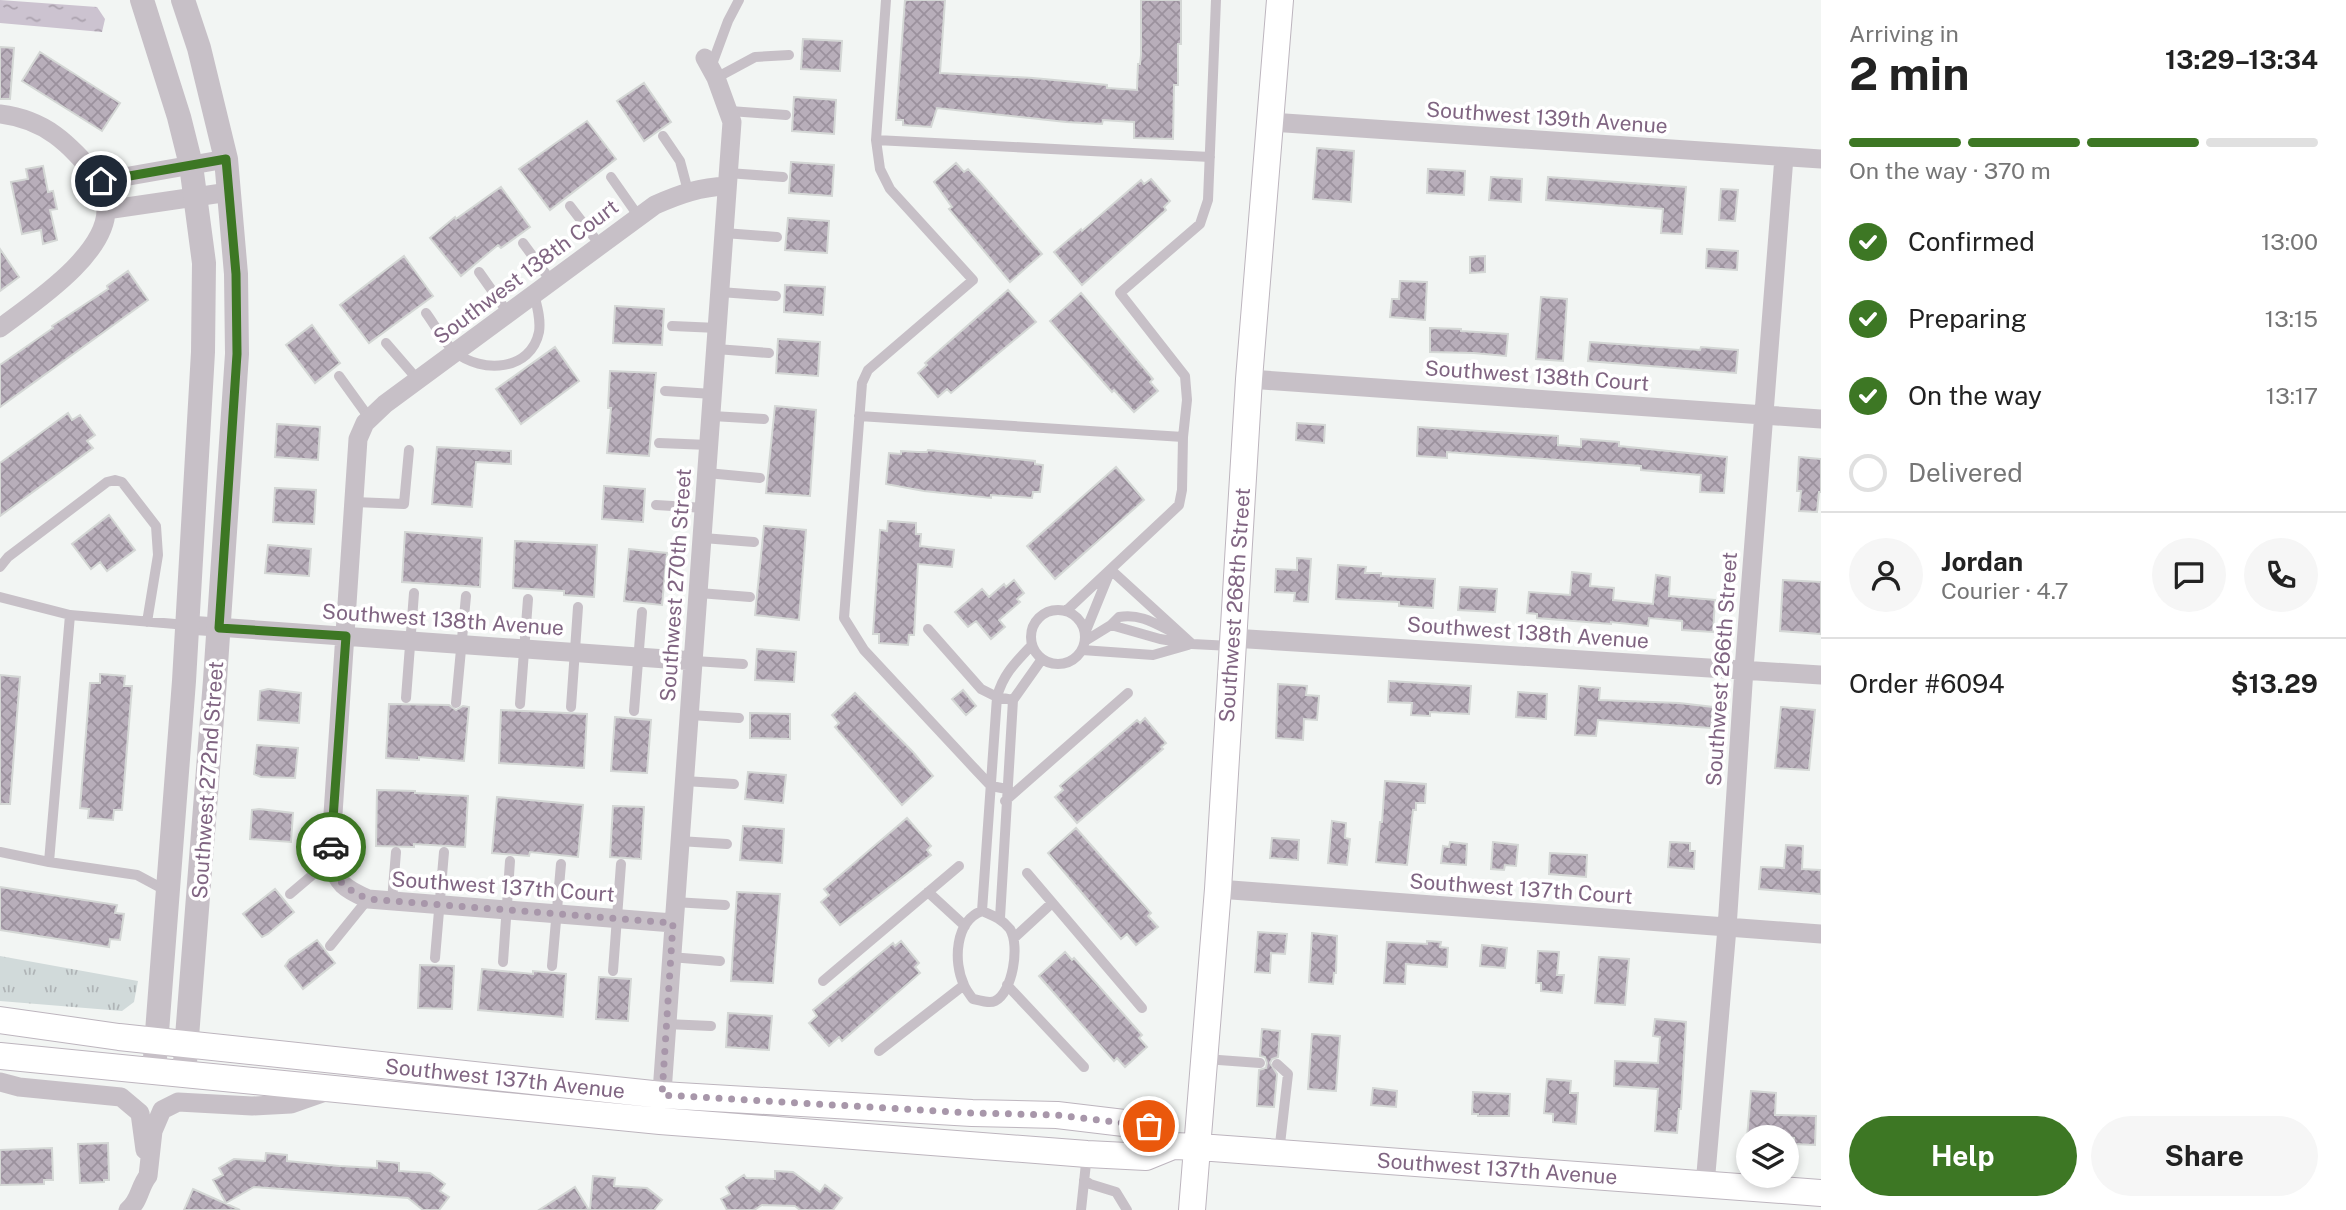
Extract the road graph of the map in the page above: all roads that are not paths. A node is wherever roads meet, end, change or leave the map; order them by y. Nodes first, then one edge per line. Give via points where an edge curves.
1 (142, 0) edge
2 (183, 0) edge
3 (739, 0) edge
4 (886, 0) edge
5 (1216, 0) edge
6 (1280, 0) edge
7 (789, 55) dead end
8 (711, 68) junction
9 (730, 111) junction
10 (0, 114) edge
11 (786, 115) dead end
12 (1270, 122) junction
13 (663, 136) dead end
14 (876, 140) junction
15 (1210, 157) junction
16 (1784, 157) junction
17 (226, 159) junction
18 (1821, 159) edge
19 (191, 165) junction
20 (611, 177) dead end
21 (783, 177) dead end
22 (728, 180) junction
23 (101, 181) junction
24 (688, 191) junction
25 (229, 192) junction
26 (195, 198) junction
27 (570, 206) dead end
28 (106, 210) junction
29 (639, 217) junction
30 (724, 233) junction
31 (777, 237) dead end
32 (523, 243) dead end
33 (600, 245) junction
34 (479, 272) dead end
35 (551, 281) junction
36 (720, 292) junction
37 (534, 294) junction
38 (776, 296) dead end
39 (426, 313) dead end
40 (508, 313) junction
41 (672, 326) dead end
42 (0, 328) edge
43 (718, 328) junction
44 (386, 343) dead end
45 (716, 349) junction
46 (455, 352) junction
47 (769, 353) dead end
48 (339, 376) dead end
49 (1249, 379) junction
50 (418, 380) junction
51 (664, 391) dead end
52 (713, 394) junction
53 (1764, 415) junction
54 (712, 416) junction
55 (859, 416) junction
56 (764, 419) dead end
57 (1821, 419) edge
58 (368, 421) junction
59 (1183, 437) junction
60 (659, 443) dead end
61 (709, 445) junction
62 (410, 450) dead end
63 (707, 473) junction
64 (760, 478) dead end
65 (354, 502) junction
66 (656, 505) dead end
67 (705, 508) junction
68 (703, 538) junction
69 (754, 542) dead end
70 (0, 567) edge
71 (1111, 570) junction
72 (414, 593) dead end
73 (699, 593) junction
74 (466, 596) dead end
75 (0, 597) edge
76 (750, 597) dead end
77 (528, 599) dead end
78 (578, 607) dead end
79 (1066, 611) junction
80 (642, 612) dead end
81 (70, 615) junction
82 (147, 622) junction
83 (188, 625) junction
84 (1108, 626) junction
85 (219, 628) junction
86 (928, 629) dead end
87 (346, 636) junction
88 (411, 640) junction
89 (1084, 642) junction
90 (1232, 642) junction
91 (461, 644) junction
92 (1192, 644) junction
93 (1032, 645) junction
94 (524, 649) junction
95 (575, 652) junction
96 (1105, 652) junction
97 (638, 657) junction
98 (1042, 659) junction
99 (694, 661) junction
100 (743, 664) dead end
101 (1744, 669) junction
102 (1821, 675) edge
103 (1128, 693) dead end
104 (997, 697) junction
105 (406, 698) dead end
106 (1013, 700) junction
107 (456, 703) dead end
108 (520, 704) dead end
109 (571, 707) dead end
110 (634, 711) dead end
111 (690, 715) junction
112 (739, 718) dead end
113 (684, 781) junction
114 (734, 784) dead end
115 (991, 786) junction
116 (1007, 789) junction
117 (1005, 802) junction
118 (679, 841) junction
119 (727, 844) dead end
120 (0, 852) edge
121 (396, 852) dead end
122 (444, 852) dead end
123 (510, 861) dead end
124 (49, 862) junction
125 (561, 864) dead end
126 (621, 864) dead end
127 (959, 866) dead end
128 (333, 869) junction
129 (1027, 873) dead end
130 (1218, 889) junction
131 (168, 891) junction
132 (928, 892) junction
133 (290, 894) dead end
134 (368, 899) junction
135 (392, 901) junction
136 (674, 902) junction
137 (1052, 903) junction
138 (440, 905) junction
139 (725, 905) dead end
140 (506, 909) junction
141 (982, 911) junction
142 (556, 914) junction
143 (617, 918) junction
144 (1000, 918) junction
145 (673, 923) junction
146 (965, 926) junction
147 (1727, 928) junction
148 (1821, 934) edge
149 (1014, 938) junction
150 (330, 946) dead end
151 (670, 957) junction
152 (435, 958) dead end
153 (720, 961) dead end
154 (503, 962) dead end
155 (552, 966) dead end
156 (613, 971) dead end
157 (823, 981) dead end
158 (964, 985) junction
159 (1007, 985) junction
160 (1142, 1008) dead end
161 (7, 1022) edge
162 (666, 1024) junction
163 (711, 1026) dead end
164 (155, 1040) junction
165 (187, 1044) junction
166 (879, 1051) dead end
167 (0, 1056) edge
168 (1204, 1059) junction
169 (1260, 1063) dead end
170 (1278, 1064) dead end
171 (1084, 1067) dead end
172 (154, 1071) junction
173 (184, 1075) junction
174 (0, 1082) edge
175 (332, 1090) junction
176 (662, 1095) junction
177 (660, 1121) junction
178 (1186, 1146) junction
179 (1279, 1153) junction
180 (1085, 1167) junction
181 (144, 1181) junction
182 (1705, 1185) junction
183 (1821, 1193) edge
184 (128, 1210) edge
185 (1081, 1210) edge
186 (1128, 1210) edge
187 (1192, 1210) edge

1 - 19 street, Southwest 272nd Street
2 - 17 street, Southwest 272nd Street via 200,48
3 - 8 lane
4 - 14 lane
5 - 15 lane
6 - 12 main road, Southwest 268th Street
7 - 8 lane via 755,57
8 - 9 street, Southwest 270th Street
9 - 11 lane
9 - 22 street, Southwest 270th Street
10 - 23 street via 40,124 62,139
12 - 16 street, Southwest 139th Avenue
12 - 49 main road, Southwest 268th Street
13 - 24 lane via 680,161
14 - 15 lane
14 - 55 lane via 880,169 890,189 973,280 868,370
15 - 59 lane via 1208,200 1200,224 1120,293 1185,376
16 - 18 street, Southwest 139th Avenue
16 - 53 street, Southwest 266th Street
17 - 19 street
17 - 25 street, Southwest 272nd Street
19 - 23 street
19 - 26 street, Southwest 272nd Street
20 - 29 lane
21 - 22 lane
22 - 24 street, Southwest 138th Court
22 - 30 street, Southwest 270th Street
23 - 28 street
24 - 29 street, Southwest 138th Court
25 - 26 street
25 - 85 street, Southwest 272nd Street via 237,354
26 - 28 street
26 - 83 street, Southwest 272nd Street via 204,263 203,352
27 - 33 lane
28 - 42 street via 98,239 80,264
29 - 33 street, Southwest 138th Court
30 - 31 lane
30 - 36 street, Southwest 270th Street
32 - 35 lane
33 - 35 street, Southwest 138th Court
34 - 40 lane
35 - 37 street, Southwest 138th Court
36 - 38 lane
36 - 43 street, Southwest 270th Street
37 - 40 street, Southwest 138th Court
37 - 46 lane via 539,333 519,361 502,367 481,365
39 - 46 lane
40 - 46 street, Southwest 138th Court
41 - 43 lane
43 - 45 street, Southwest 270th Street
44 - 50 lane
45 - 47 lane
45 - 52 street, Southwest 270th Street
46 - 50 street, Southwest 138th Court
48 - 58 lane
49 - 53 street, Southwest 138th Court
49 - 90 main road, Southwest 268th Street
50 - 58 street, Southwest 138th Court
51 - 52 lane
52 - 54 street, Southwest 270th Street
53 - 57 street, Southwest 138th Court
53 - 101 street, Southwest 266th Street
54 - 56 lane
54 - 61 street, Southwest 270th Street
55 - 59 lane
55 - 115 lane via 844,618 864,650
58 - 65 street via 358,439
59 - 71 lane via 1179,505
60 - 61 lane
61 - 63 street, Southwest 270th Street
62 - 65 lane via 404,504
63 - 64 lane
63 - 67 street, Southwest 270th Street
65 - 87 street
66 - 67 lane
67 - 68 street, Southwest 270th Street
68 - 69 lane
68 - 73 street, Southwest 270th Street
70 - 82 lane via 107,482 122,482 156,526 158,555
71 - 79 lane
71 - 89 lane
71 - 92 lane
72 - 88 lane
73 - 76 lane
73 - 99 street, Southwest 270th Street
74 - 91 lane
75 - 81 lane
77 - 94 lane
78 - 95 lane
79 - 89 lane via 1079,620
79 - 93 lane via 1039,617 1032,629
80 - 97 lane
81 - 82 lane
81 - 124 lane
82 - 83 lane
83 - 85 street, Southwest 138th Avenue
83 - 131 street, Southwest 272nd Street
84 - 89 lane
84 - 92 lane
84 - 96 lane
85 - 87 street, Southwest 138th Avenue
85 - 165 street, Southwest 272nd Street
86 - 104 lane via 981,689
87 - 88 street, Southwest 138th Avenue
87 - 128 street
88 - 91 street, Southwest 138th Avenue
88 - 105 lane
89 - 96 lane
89 - 98 lane via 1076,658 1059,665
90 - 92 lane
90 - 101 street, Southwest 138th Avenue
90 - 130 main road, Southwest 268th Street
91 - 94 street, Southwest 138th Avenue
91 - 107 lane
92 - 96 lane via 1153,655
93 - 98 lane
93 - 104 lane via 1008,669
94 - 95 street, Southwest 138th Avenue
94 - 108 lane
95 - 97 street, Southwest 138th Avenue
95 - 109 lane
97 - 99 street, Southwest 138th Avenue
97 - 110 lane
98 - 106 lane
99 - 100 lane
99 - 111 street, Southwest 270th Street
101 - 102 street, Southwest 138th Avenue
101 - 147 street, Southwest 266th Street
103 - 117 lane
104 - 106 lane
104 - 115 lane
106 - 116 lane
111 - 112 lane
111 - 113 street, Southwest 270th Street
113 - 114 lane
113 - 118 street, Southwest 270th Street
115 - 116 lane
115 - 141 lane
116 - 117 lane
117 - 144 lane
118 - 119 lane
118 - 136 street, Southwest 270th Street
120 - 124 lane
121 - 135 lane
122 - 138 lane
123 - 140 lane
124 - 131 lane via 137,875
125 - 142 lane
126 - 143 lane
127 - 132 lane
128 - 133 lane
128 - 134 street, Southwest 137th Court via 350,891
129 - 137 lane
130 - 147 street, Southwest 137th Court
130 - 168 main road, Southwest 268th Street
131 - 164 street, Southwest 272nd Street
132 - 146 lane
132 - 157 lane
134 - 135 street, Southwest 137th Court
134 - 150 lane
135 - 138 street, Southwest 137th Court
136 - 139 lane
136 - 145 street, Southwest 270th Street
137 - 149 lane
137 - 160 lane
138 - 140 street, Southwest 137th Court
138 - 152 lane
140 - 142 street, Southwest 137th Court
140 - 154 lane
141 - 144 lane
141 - 146 lane
142 - 143 street, Southwest 137th Court
142 - 155 lane
143 - 145 street, Southwest 137th Court
143 - 156 lane
144 - 149 lane
145 - 151 street, Southwest 270th Street
146 - 158 lane via 958,950
147 - 148 street, Southwest 137th Court
147 - 182 street, Southwest 266th Street
149 - 159 lane via 1014,965
151 - 153 lane
151 - 162 street, Southwest 270th Street
158 - 159 lane via 973,999 987,1002 996,1001
158 - 166 lane
159 - 171 lane
161 - 164 main road, Southwest 137th Avenue
162 - 163 lane
162 - 176 street, Southwest 270th Street
164 - 165 main road, Southwest 137th Avenue
164 - 172 street, Southwest 272nd Street
165 - 173 street, Southwest 272nd Street
165 - 176 main road, Southwest 137th Avenue
167 - 172 main road, Southwest 137th Avenue
168 - 169 lane
168 - 178 main road, Southwest 268th Street
170 - 179 lane via 1288,1074
172 - 173 main road, Southwest 137th Avenue
173 - 175 main road, Southwest 137th Avenue
174 - 181 street via 121,1097 140,1113
175 - 177 main road, Southwest 137th Avenue
175 - 181 street, Southwest 137th Avenue via 291,1104 251,1107 178,1102 162,1110 153,1131
176 - 177 street, Southwest 270th Street
176 - 178 main road, Southwest 137th Avenue via 1057,1115 1149,1126
177 - 180 main road, Southwest 137th Avenue
178 - 179 main road, Southwest 137th Avenue
178 - 180 main road, Southwest 137th Avenue
178 - 187 main road, Southwest 268th Street
179 - 182 main road, Southwest 137th Avenue
180 - 185 lane
180 - 186 lane via 1090,1184 1116,1192
181 - 184 street via 138,1200
182 - 183 main road, Southwest 137th Avenue

